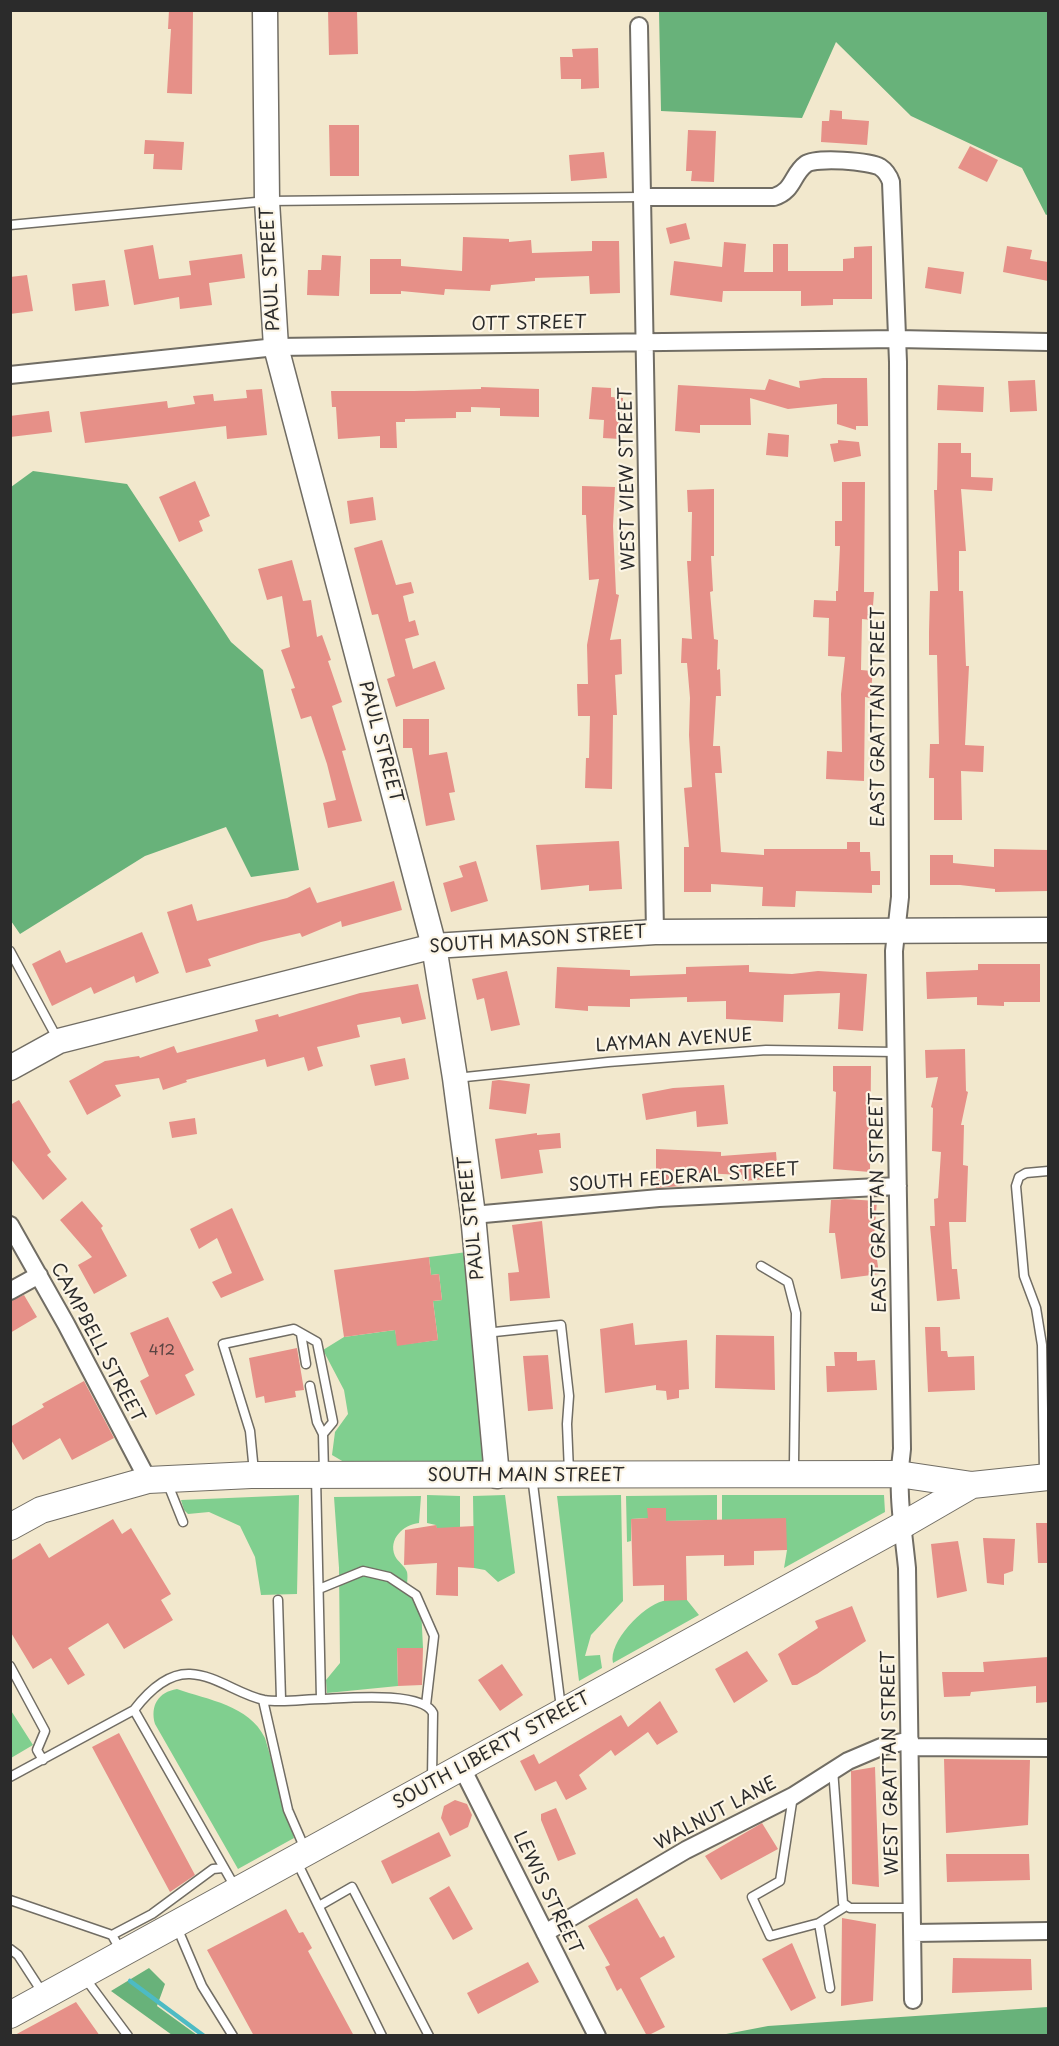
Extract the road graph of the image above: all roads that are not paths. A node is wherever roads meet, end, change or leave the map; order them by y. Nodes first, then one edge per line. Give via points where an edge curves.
1 (265, 10) edge
2 (639, 26) dead end
3 (642, 197) junction
4 (267, 201) junction
5 (10, 225) edge
6 (897, 339) junction
7 (645, 342) junction
8 (1048, 342) edge
9 (276, 346) junction
10 (10, 375) edge
11 (896, 930) junction
12 (1048, 930) edge
13 (655, 932) junction
14 (434, 946) junction
15 (10, 951) edge
16 (59, 1041) junction
17 (896, 1052) junction
18 (10, 1068) edge
19 (456, 1078) junction
20 (1048, 1171) edge
21 (898, 1186) junction
22 (473, 1215) junction
23 (10, 1225) edge
24 (761, 1266) dead end
25 (39, 1275) junction
26 (10, 1291) edge
27 (484, 1333) junction
28 (301, 1334) junction
29 (306, 1364) dead end
30 (310, 1386) dead end
31 (323, 1434) junction
32 (898, 1474) junction
33 (254, 1475) junction
34 (797, 1475) junction
35 (320, 1476) junction
36 (497, 1476) junction
37 (532, 1476) junction
38 (570, 1476) junction
39 (1046, 1477) edge
40 (157, 1479) junction
41 (972, 1485) junction
42 (183, 1522) dead end
43 (901, 1526) junction
44 (10, 1527) edge
45 (319, 1589) junction
46 (278, 1600) dead end
47 (10, 1666) edge
48 (282, 1699) junction
49 (321, 1699) junction
50 (263, 1700) junction
51 (426, 1705) junction
52 (135, 1710) junction
53 (561, 1713) junction
54 (910, 1744) junction
55 (1048, 1750) edge
56 (42, 1760) junction
57 (462, 1768) junction
58 (833, 1769) junction
59 (10, 1777) edge
60 (432, 1785) junction
61 (793, 1796) junction
62 (302, 1856) junction
63 (223, 1868) junction
64 (238, 1892) junction
65 (10, 1900) edge
66 (319, 1906) junction
67 (846, 1906) junction
68 (913, 1908) junction
69 (177, 1913) junction
70 (819, 1923) junction
71 (1048, 1931) edge
72 (545, 1933) junction
73 (913, 1933) junction
74 (117, 1945) junction
75 (10, 1949) edge
76 (82, 1976) junction
77 (830, 1988) dead end
78 (45, 1996) junction
79 (913, 2000) dead end
80 (10, 2015) edge
81 (128, 2036) edge
82 (233, 2036) edge
83 (382, 2036) edge
84 (429, 2036) edge
85 (597, 2036) edge

1 - 4 street, PAUL STREET
2 - 3 street, WEST VIEW STREET
3 - 4 lane
3 - 6 street, EAST GRATTAN STREET via 774,197 787,191 801,169 813,160 879,166 892,186
3 - 7 street, WEST VIEW STREET
4 - 5 lane
4 - 9 street, PAUL STREET
6 - 7 street, OTT STREET
6 - 8 street, OTT STREET
6 - 11 street, EAST GRATTAN STREET via 900,897
7 - 9 street, OTT STREET
7 - 13 street, WEST VIEW STREET
9 - 10 street, OTT STREET
9 - 14 street, PAUL STREET
11 - 12 street, SOUTH MASON STREET
11 - 13 street, SOUTH MASON STREET
11 - 17 street, EAST GRATTAN STREET
13 - 14 street, SOUTH MASON STREET
14 - 16 street, SOUTH MASON STREET
14 - 19 street, PAUL STREET
15 - 16 lane
16 - 18 street, SOUTH MASON STREET
17 - 19 lane, LAYMAN AVENUE via 766,1050
17 - 21 street, EAST GRATTAN STREET
19 - 22 street, PAUL STREET
20 - 39 lane via 1026,1173 1019,1177 1016,1186 1024,1276 1036,1308 1042,1346
21 - 22 street, SOUTH FEDERAL STREET via 659,1198
21 - 32 street, EAST GRATTAN STREET via 902,1449
22 - 27 street, PAUL STREET
23 - 25 street, CAMPBELL STREET
24 - 34 lane via 788,1282 796,1313
25 - 26 street
25 - 40 street, CAMPBELL STREET
27 - 36 street, PAUL STREET
27 - 38 lane via 561,1325 569,1396
28 - 29 lane
28 - 31 lane via 316,1342 333,1422
28 - 33 lane via 294,1329 223,1344 250,1431
30 - 31 lane via 316,1422
31 - 35 lane
32 - 34 main road, SOUTH MAIN STREET
32 - 41 main road, SOUTH MAIN STREET
32 - 43 street, EAST GRATTAN STREET
33 - 35 main road, SOUTH MAIN STREET
33 - 40 main road, SOUTH MAIN STREET
34 - 38 main road, SOUTH MAIN STREET
35 - 36 main road, SOUTH MAIN STREET
35 - 45 lane
36 - 37 main road, SOUTH MAIN STREET
37 - 38 main road, SOUTH MAIN STREET
37 - 53 lane
39 - 41 main road, SOUTH MAIN STREET
40 - 42 lane
40 - 44 main road, SOUTH MAIN STREET via 41,1510
41 - 43 main road, SOUTH LIBERTY STREET
43 - 53 main road, SOUTH LIBERTY STREET
43 - 54 street, WEST GRATTAN STREET via 907,1568
45 - 49 lane
45 - 51 lane via 363,1571 389,1577 416,1595 435,1636
46 - 48 lane
47 - 56 lane via 45,1731 37,1750
48 - 49 lane
48 - 50 lane
49 - 51 lane via 376,1698
50 - 52 lane via 189,1673 159,1684
50 - 62 lane
51 - 60 lane via 433,1713
52 - 56 lane
52 - 63 lane
53 - 57 main road, SOUTH LIBERTY STREET
54 - 55 street, WALNUT LANE
54 - 58 street, WALNUT LANE via 863,1754
54 - 68 street, WEST GRATTAN STREET
56 - 59 lane
57 - 60 main road, SOUTH LIBERTY STREET
57 - 72 street, LEWIS STREET
58 - 61 street, WALNUT LANE
58 - 67 lane via 842,1897
60 - 62 main road, SOUTH LIBERTY STREET
61 - 70 lane via 780,1881 752,1896 770,1936
61 - 72 street, WALNUT LANE via 686,1850
62 - 64 main road, SOUTH LIBERTY STREET
62 - 66 lane
63 - 64 lane
63 - 69 lane via 213,1869
64 - 69 main road, SOUTH LIBERTY STREET
65 - 74 lane
66 - 83 lane
66 - 84 lane via 352,1887
67 - 68 lane
67 - 70 lane
68 - 73 street, WEST GRATTAN STREET
69 - 74 main road, SOUTH LIBERTY STREET
69 - 82 lane via 202,1986
70 - 77 lane
71 - 73 street
72 - 85 street, LEWIS STREET
73 - 79 street, WEST GRATTAN STREET
74 - 76 main road, SOUTH LIBERTY STREET
75 - 78 lane
76 - 78 main road, SOUTH LIBERTY STREET
76 - 81 lane
78 - 80 main road, SOUTH LIBERTY STREET

